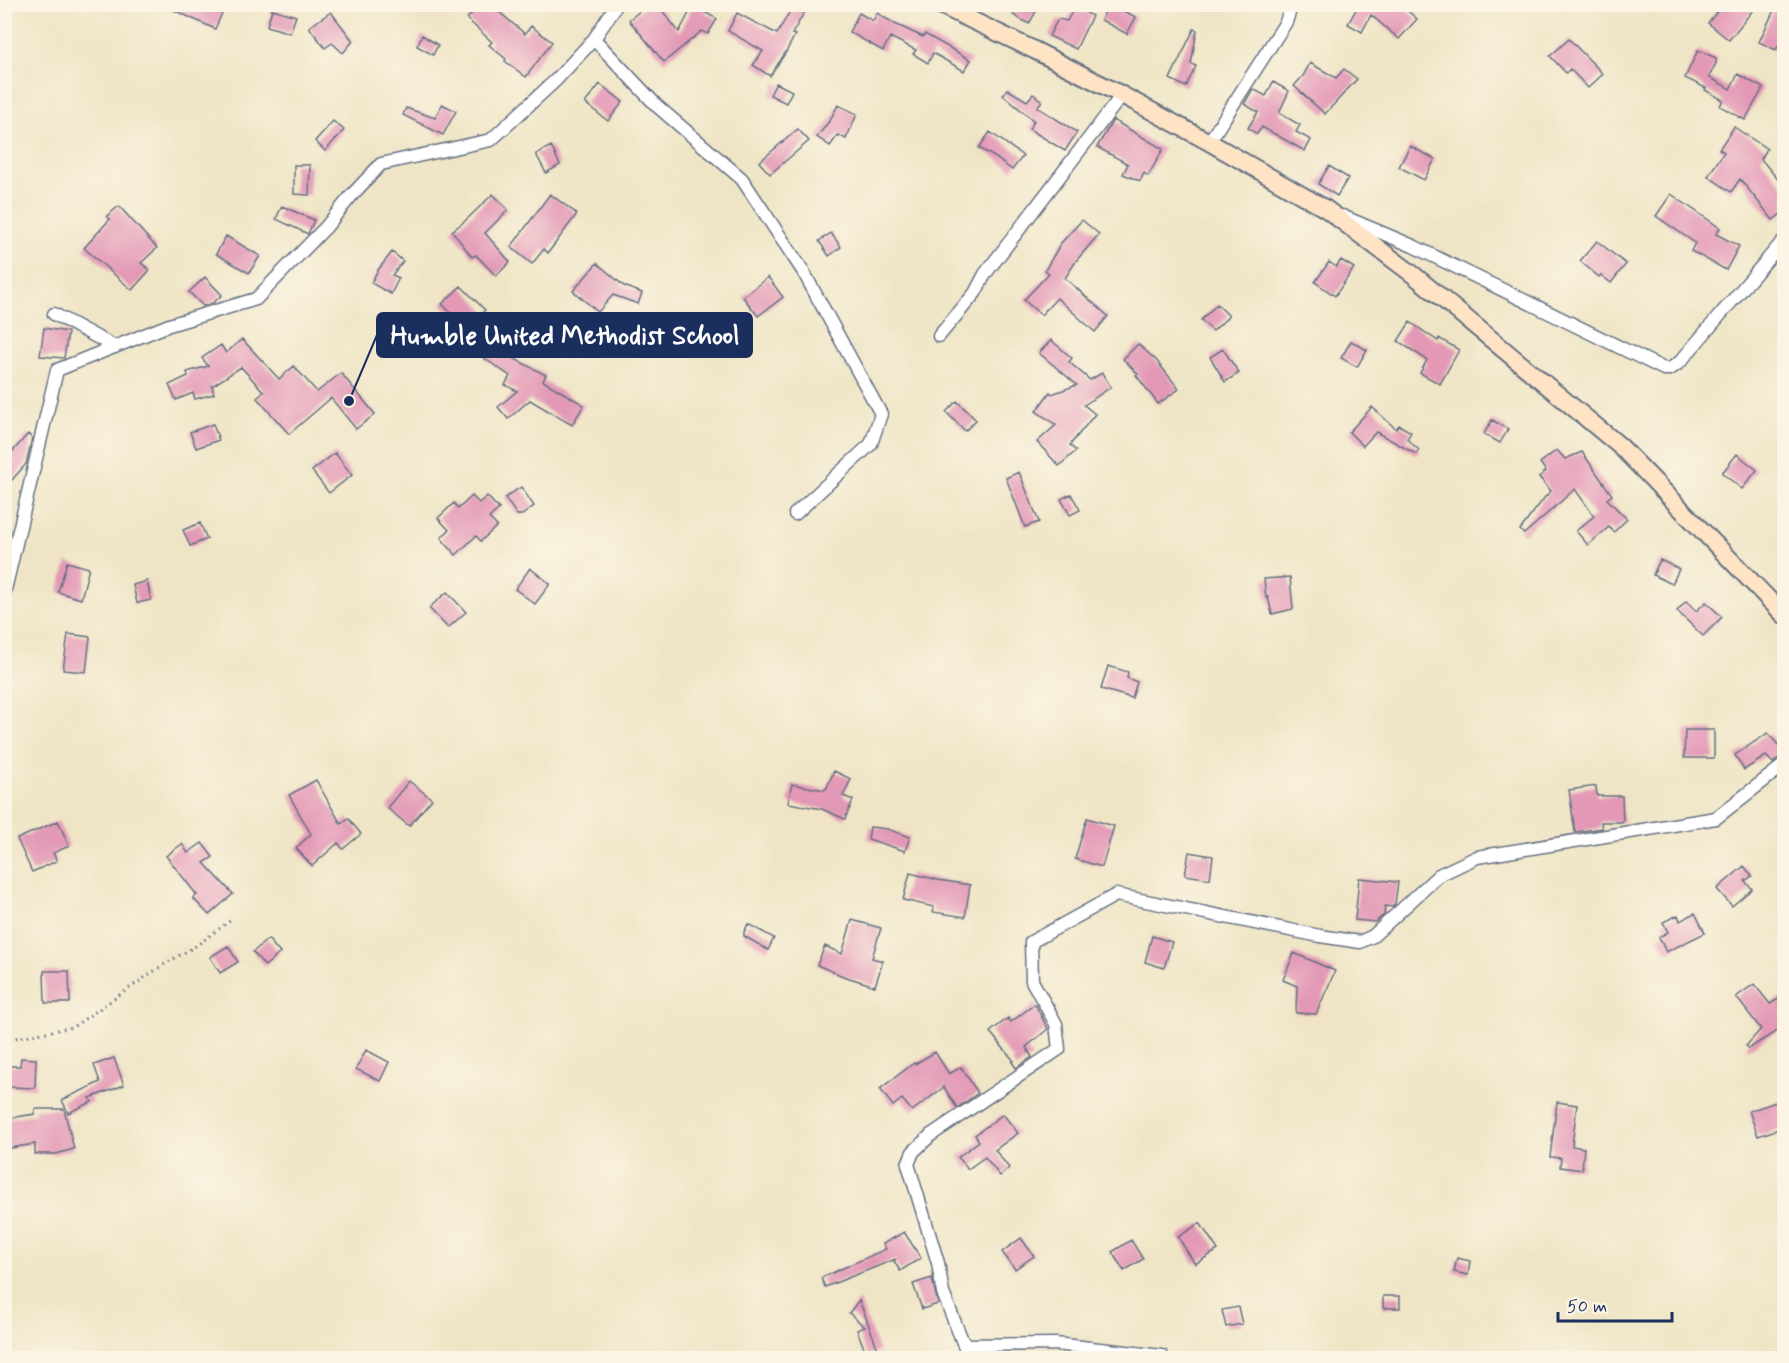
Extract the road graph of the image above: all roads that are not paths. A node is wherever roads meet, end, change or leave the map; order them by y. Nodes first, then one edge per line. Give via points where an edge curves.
1 (617, 4) edge
2 (938, 4) edge
3 (1292, 4) edge
4 (594, 39) junction
5 (1122, 95) junction
6 (1209, 141) junction
7 (1326, 208) junction
8 (1785, 240) edge
9 (54, 314) dead end
10 (939, 336) dead end
11 (115, 347) junction
12 (795, 514) dead end
13 (4, 594) edge
14 (1783, 612) edge
15 (1785, 765) edge
16 (1163, 1359) edge

1 - 4 street
2 - 5 street
3 - 6 street via 1286,22
4 - 11 street via 491,140 381,164 256,299 169,325
4 - 12 street via 657,106 742,179 802,271 881,414 871,444
5 - 6 street
5 - 10 street
6 - 7 street
7 - 8 street via 1413,246 1664,369 1680,362
7 - 14 street via 1621,447
9 - 11 street
11 - 13 street via 57,370
15 - 16 street via 1716,818 1477,857 1439,875 1373,936 1360,942 1116,895 1030,942 1032,981 1056,1024 1059,1049 930,1135 913,1152 908,1164 938,1263 943,1293 964,1345 1055,1344

